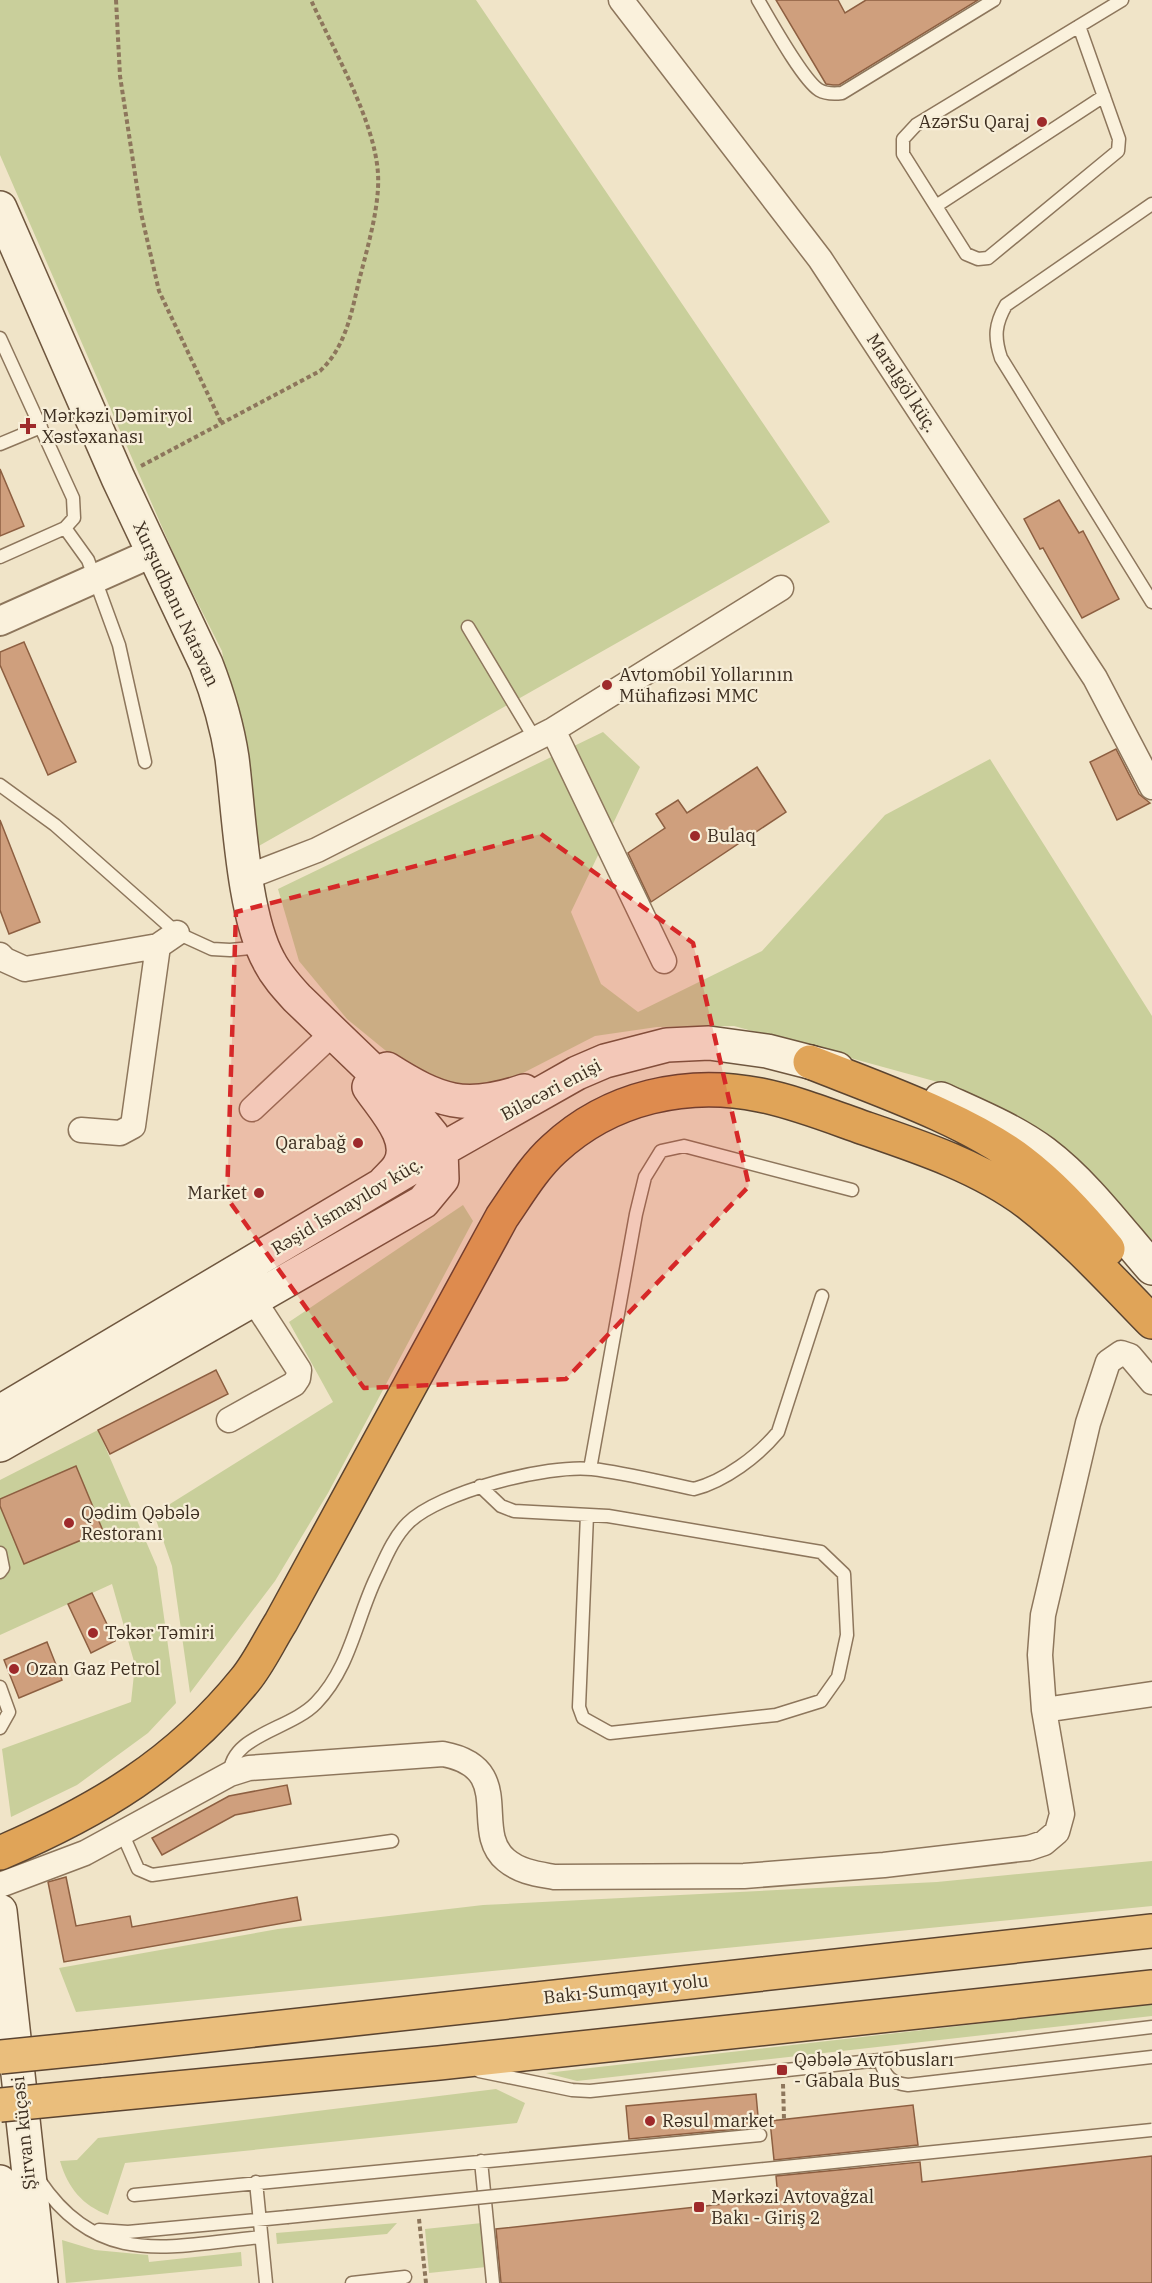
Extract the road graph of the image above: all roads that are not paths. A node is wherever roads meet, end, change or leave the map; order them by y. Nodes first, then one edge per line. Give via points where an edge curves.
1 (621, 0) edge
2 (758, 0) edge
3 (994, 0) edge
4 (1122, 0) edge
5 (1079, 26) junction
6 (1104, 96) junction
7 (1152, 204) edge
8 (936, 206) junction
9 (0, 208) edge
10 (0, 338) edge
11 (41, 427) junction
12 (0, 444) edge
13 (64, 528) junction
14 (152, 553) junction
15 (0, 557) edge
16 (95, 578) junction
17 (780, 588) dead end
18 (1152, 602) edge
19 (0, 621) edge
20 (468, 627) dead end
21 (544, 734) junction
22 (145, 762) dead end
23 (0, 785) edge
24 (1152, 787) edge
25 (247, 877) junction
26 (168, 940) junction
27 (262, 947) junction
28 (0, 954) edge
29 (664, 961) dead end
30 (333, 1033) junction
31 (810, 1062) junction
32 (577, 1073) junction
33 (252, 1109) dead end
34 (81, 1130) dead end
35 (441, 1150) junction
36 (382, 1185) junction
37 (852, 1190) dead end
38 (1152, 1268) edge
39 (822, 1296) dead end
40 (253, 1299) junction
41 (1152, 1304) edge
42 (1152, 1322) edge
43 (1152, 1382) edge
44 (0, 1412) edge
45 (229, 1420) dead end
46 (0, 1445) edge
47 (590, 1469) junction
48 (480, 1486) junction
49 (587, 1515) junction
50 (0, 1553) edge
51 (0, 1572) edge
52 (0, 1688) edge
53 (1152, 1694) edge
54 (1044, 1710) junction
55 (0, 1728) edge
56 (230, 1774) junction
57 (123, 1835) junction
58 (392, 1841) dead end
59 (0, 1853) edge
60 (0, 1886) edge
61 (0, 1911) edge
62 (1152, 1931) edge
63 (1152, 1988) edge
64 (1152, 2027) edge
65 (1152, 2056) edge
66 (0, 2057) edge
67 (880, 2060) junction
68 (439, 2063) junction
69 (0, 2105) edge
70 (1152, 2130) edge
71 (760, 2135) dead end
72 (481, 2161) junction
73 (28, 2162) junction
74 (0, 2182) edge
75 (256, 2182) junction
76 (134, 2195) dead end
77 (86, 2228) junction
78 (261, 2237) junction
79 (405, 2277) dead end
80 (11, 2283) edge
81 (41, 2283) edge
82 (266, 2283) edge
83 (352, 2283) edge
84 (493, 2283) edge

1 - 24 street, Maralgöl küç. via 820,259 1095,678
2 - 3 lane via 806,77 819,90 834,94 842,93
4 - 5 lane
5 - 6 lane
5 - 8 lane via 916,125 903,139 903,154
6 - 8 lane
6 - 8 lane via 1119,139 1118,151 988,258 966,254
7 - 18 lane via 1006,305 997,321 995,340 1001,358
9 - 14 main road, Xurşudbanu Natəvan
10 - 11 lane
11 - 12 lane
11 - 13 lane via 73,498 74,519
13 - 15 lane
13 - 16 lane via 88,560
14 - 16 street
14 - 25 main road, Xurşudbanu Natəvan via 218,696 231,755
16 - 19 street
16 - 22 lane via 119,645
17 - 21 street
20 - 21 lane
21 - 25 street via 317,850
21 - 29 street
23 - 26 lane via 55,825
25 - 27 main road, Xurşudbanu Natəvan
26 - 27 lane via 212,949
26 - 28 street via 26,969
26 - 34 street via 133,1126 120,1133
27 - 30 main road, Xurşudbanu Natəvan via 281,981
30 - 32 main road via 408,1082 461,1103 493,1101
30 - 33 street
30 - 35 main road via 421,1119
30 - 36 main road via 399,1131 403,1155 399,1166
31 - 32 main road, Biləcəri enişi via 709,1043 636,1051
31 - 38 main road, Biləcəri enişi via 935,1097 1012,1133 1044,1153 1072,1178
31 - 41 highway via 903,1099 996,1144 1021,1161 1088,1224
32 - 35 main road, Biləcəri enişi
35 - 36 main road, Rəşid İsmayılov küç.
35 - 40 main road, Rəşid İsmayılov küç. via 442,1179 423,1202
36 - 44 main road, Rəşid İsmayılov küç.
37 - 47 lane via 684,1146 662,1151 645,1176 636,1214
39 - 47 lane via 778,1432 764,1449 709,1485 694,1489
40 - 45 street via 298,1370 298,1378 294,1384
40 - 46 main road, Rəşid İsmayılov küç.
42 - 59 highway via 1065,1233 1026,1202 980,1174 928,1150 761,1095 726,1090 690,1089 614,1108 553,1149 502,1217 281,1622 246,1678 186,1744 132,1786 92,1810
43 - 54 street via 1130,1356 1121,1353 1108,1362 1088,1423 1043,1615 1040,1655
47 - 48 lane via 554,1471
48 - 49 lane via 501,1506 514,1511
48 - 56 lane via 437,1503 408,1522 392,1543 361,1623 331,1684 299,1718 236,1751 230,1762
49 - 49 lane via 821,1552 844,1574 847,1635 838,1677 821,1701 776,1715 610,1733 583,1718 579,1707
50 - 51 lane
52 - 55 lane via 9,1712
53 - 54 street
54 - 56 street via 1062,1814 1057,1832 1044,1843 1029,1848 884,1865 768,1874 554,1877 526,1872 506,1860 495,1845 485,1783 477,1767 463,1758 443,1755 267,1766
56 - 57 street
57 - 58 lane via 138,1869 152,1875
57 - 60 street
61 - 73 main road, Şirvan küçəsi
62 - 66 highway, Bakı-Sumqayıt yolu, bridge
63 - 68 highway
64 - 67 lane
65 - 67 lane via 908,2085 893,2082 885,2075
67 - 68 lane via 581,2090
68 - 69 highway, bridge
70 - 77 lane, bridge via 128,2232
71 - 72 lane
72 - 75 lane
72 - 84 lane
73 - 77 lane via 55,2203
73 - 81 main road, Şirvan küçəsi
74 - 80 main road, Şirvan küçəsi
75 - 76 lane
75 - 78 lane
77 - 78 lane via 137,2246
78 - 82 lane
79 - 83 lane

